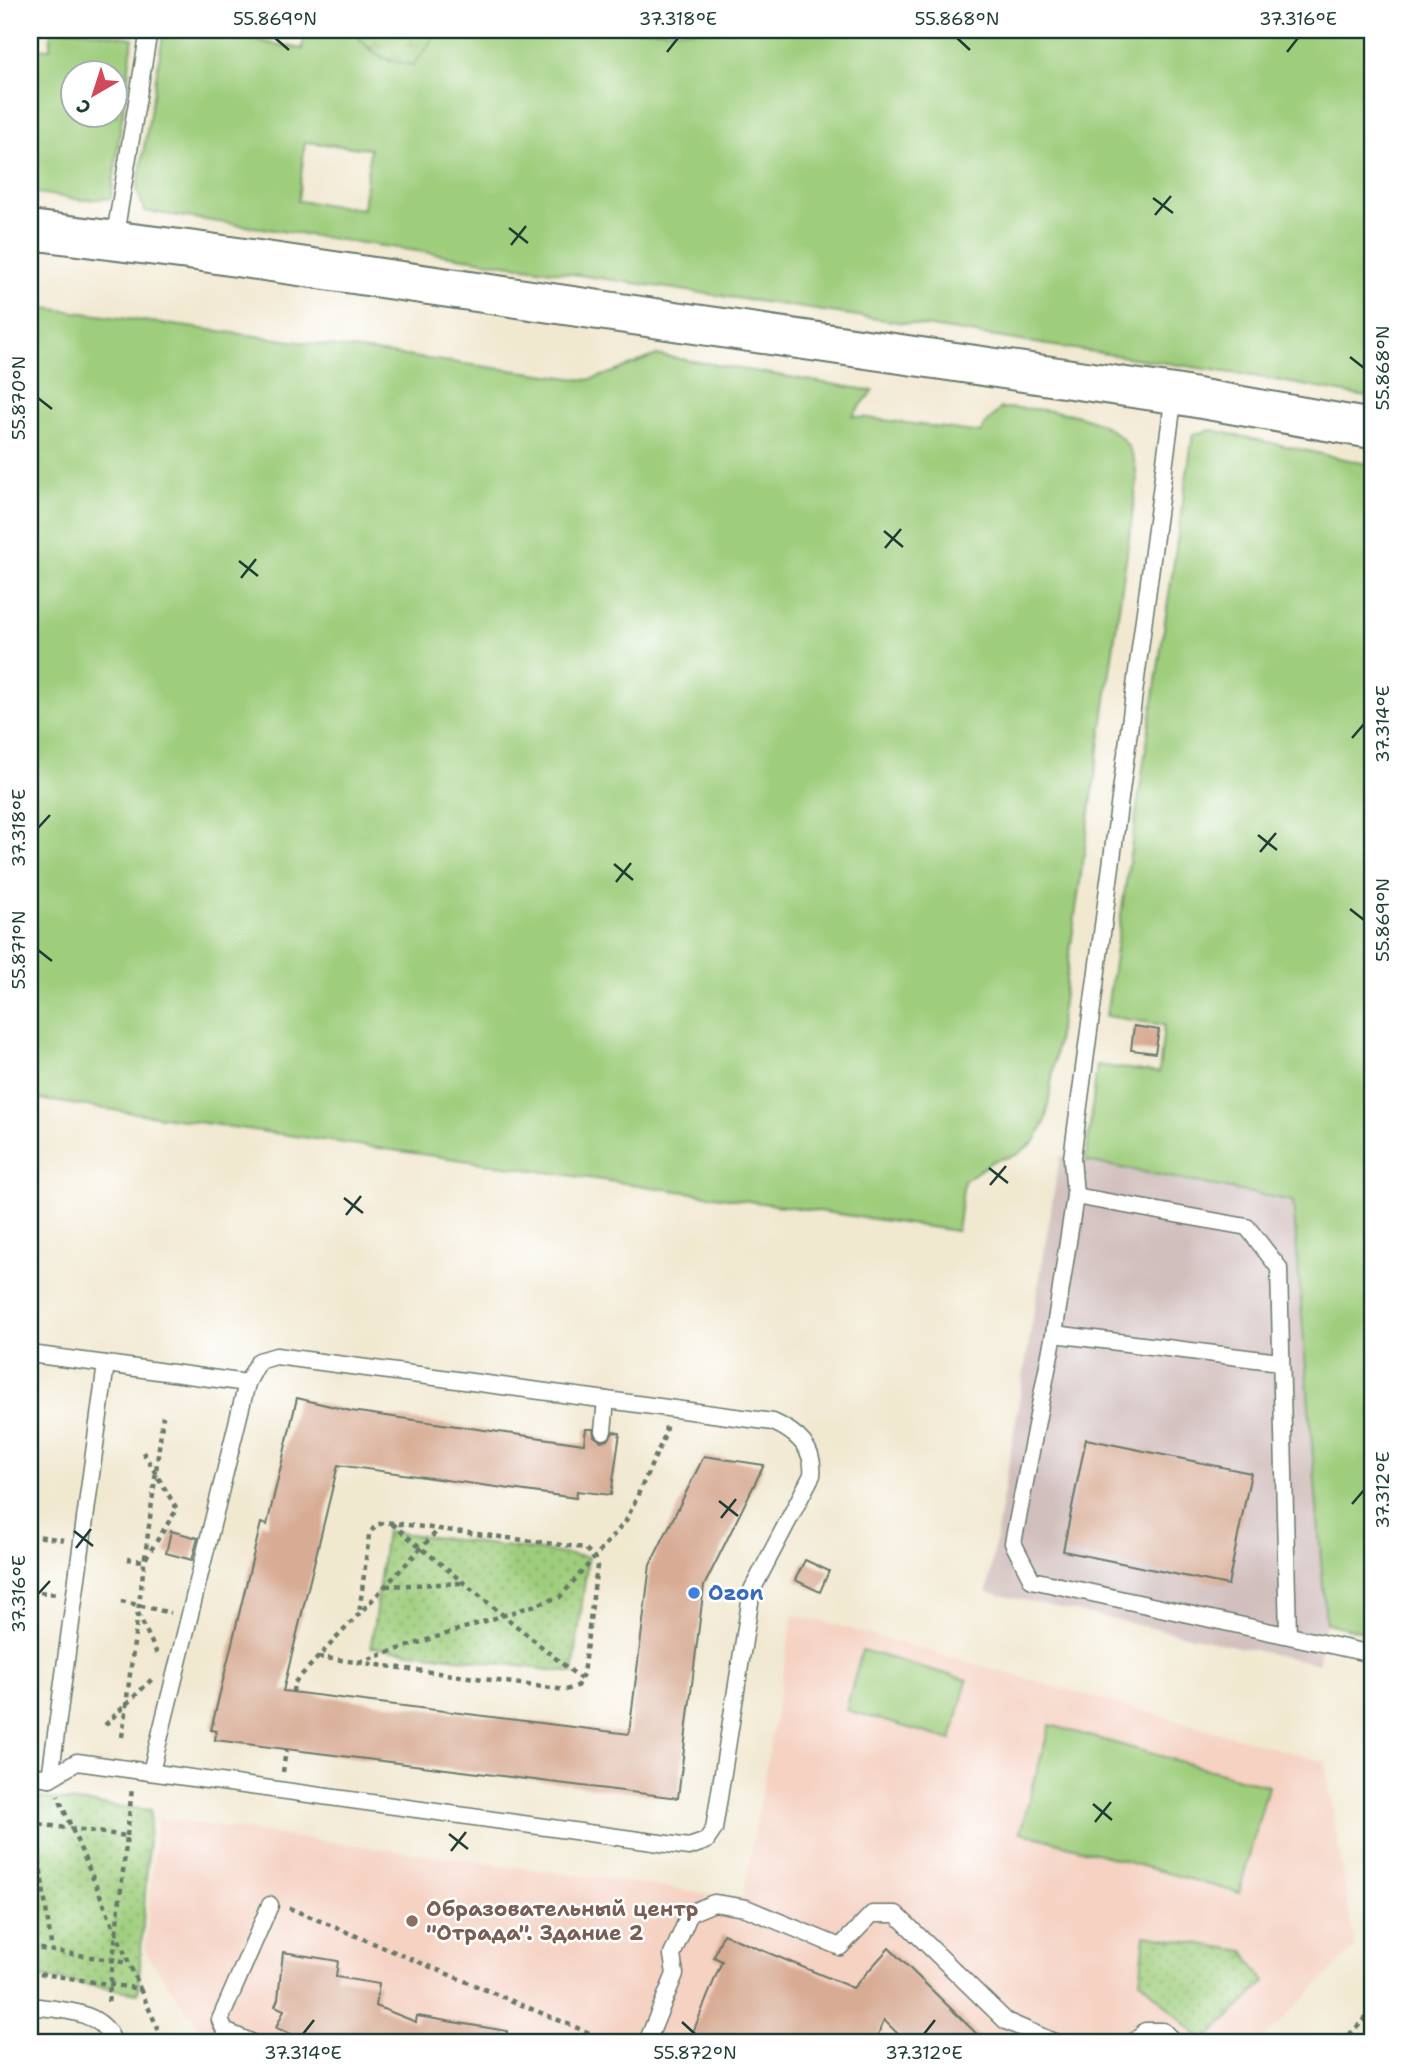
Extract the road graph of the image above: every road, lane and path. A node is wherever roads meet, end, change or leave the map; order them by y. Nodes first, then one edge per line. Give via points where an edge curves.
1 (149, 30) edge
2 (30, 230) edge
3 (114, 241) junction
4 (1174, 394) junction
5 (1372, 429) edge
6 (1075, 1196) junction
7 (1054, 1334) junction
8 (30, 1354) edge
9 (1280, 1362) junction
10 (106, 1364) junction
11 (247, 1383) junction
12 (606, 1400) junction
13 (667, 1408) junction
14 (163, 1416) dead end
15 (603, 1431) dead end
16 (141, 1449) dead end
17 (156, 1474) junction
18 (391, 1522) junction
19 (439, 1529) junction
20 (30, 1535) edge
21 (82, 1542) junction
22 (422, 1548) junction
23 (594, 1557) junction
24 (127, 1559) dead end
25 (145, 1561) junction
26 (465, 1583) junction
27 (386, 1586) junction
28 (121, 1601) dead end
29 (139, 1604) junction
30 (138, 1612) junction
31 (359, 1614) junction
32 (503, 1615) junction
33 (189, 1618) junction
34 (1288, 1635) junction
35 (1372, 1654) edge
36 (318, 1657) junction
37 (356, 1662) junction
38 (163, 1667) dead end
39 (154, 1677) dead end
40 (580, 1679) junction
41 (293, 1692) dead end
42 (126, 1704) junction
43 (105, 1725) dead end
44 (122, 1737) dead end
45 (134, 1770) junction
46 (151, 1772) junction
47 (30, 1776) edge
48 (50, 1778) junction
49 (32, 1823) edge
50 (71, 1828) junction
51 (30, 1835) edge
52 (127, 1836) junction
53 (270, 1905) joint
54 (116, 1931) junction
55 (30, 1947) edge
56 (52, 1951) junction
57 (113, 1960) junction
58 (128, 1963) junction
59 (30, 1972) edge
60 (111, 1984) junction
61 (140, 1989) junction
62 (30, 2006) edge
63 (1372, 2012) edge
64 (99, 2021) junction
65 (113, 2042) edge
66 (164, 2042) edge
67 (251, 2042) edge
68 (611, 2042) edge
69 (647, 2042) edge
70 (1054, 2042) edge
71 (1135, 2042) edge
72 (1174, 2042) edge
73 (1342, 2042) edge

1 - 3 lane
2 - 3 street
3 - 4 street
4 - 5 street
4 - 6 lane via 1072,1158
6 - 7 lane
6 - 9 lane via 1247,1227 1279,1268
7 - 9 lane
7 - 34 lane via 1013,1543 1032,1580
8 - 10 lane
9 - 34 lane
10 - 11 lane
10 - 21 lane
11 - 12 lane via 259,1361 276,1356
11 - 33 lane
12 - 13 lane
12 - 15 lane
13 - 23 path via 665,1435 626,1521
13 - 46 lane via 773,1422 801,1441 813,1464 812,1475 752,1590 714,1829 706,1841 689,1847
14 - 17 path
16 - 17 path
17 - 25 path
17 - 25 path via 177,1509
18 - 19 path
18 - 22 path
18 - 31 path via 374,1526 369,1535
19 - 22 path
19 - 23 path via 585,1548
20 - 21 path
21 - 48 lane
22 - 26 path
22 - 27 path
23 - 32 path via 560,1597
23 - 40 path via 597,1566
24 - 25 path
25 - 29 path
26 - 27 path
26 - 32 path
27 - 31 path
28 - 29 path
29 - 30 path
29 - 33 path
30 - 38 path
30 - 42 path
31 - 36 path
32 - 37 path
32 - 40 path
33 - 46 lane
34 - 35 lane
36 - 37 path
36 - 41 path via 294,1683
37 - 40 path via 566,1690 577,1686
39 - 42 path
42 - 43 path
42 - 44 path
45 - 46 lane
45 - 48 lane via 77,1762
45 - 52 path
47 - 48 lane
48 - 50 path
49 - 50 path
49 - 51 path
49 - 56 path
50 - 52 path
50 - 54 path
52 - 54 path
53 - 67 lane via 220,2020 225,2031
53 - 68 path via 282,1906
54 - 57 path
54 - 58 path
55 - 56 path
56 - 57 path
57 - 58 path
57 - 60 path
58 - 61 path
59 - 60 path
60 - 61 path
60 - 64 path
61 - 66 path
62 - 64 lane
63 - 73 path
64 - 65 lane
69 - 70 lane via 675,1974 672,1955 690,1913 714,1903 746,1908 839,1947 872,1914 896,1914 1006,2021
71 - 72 lane via 1145,2031 1163,2031

